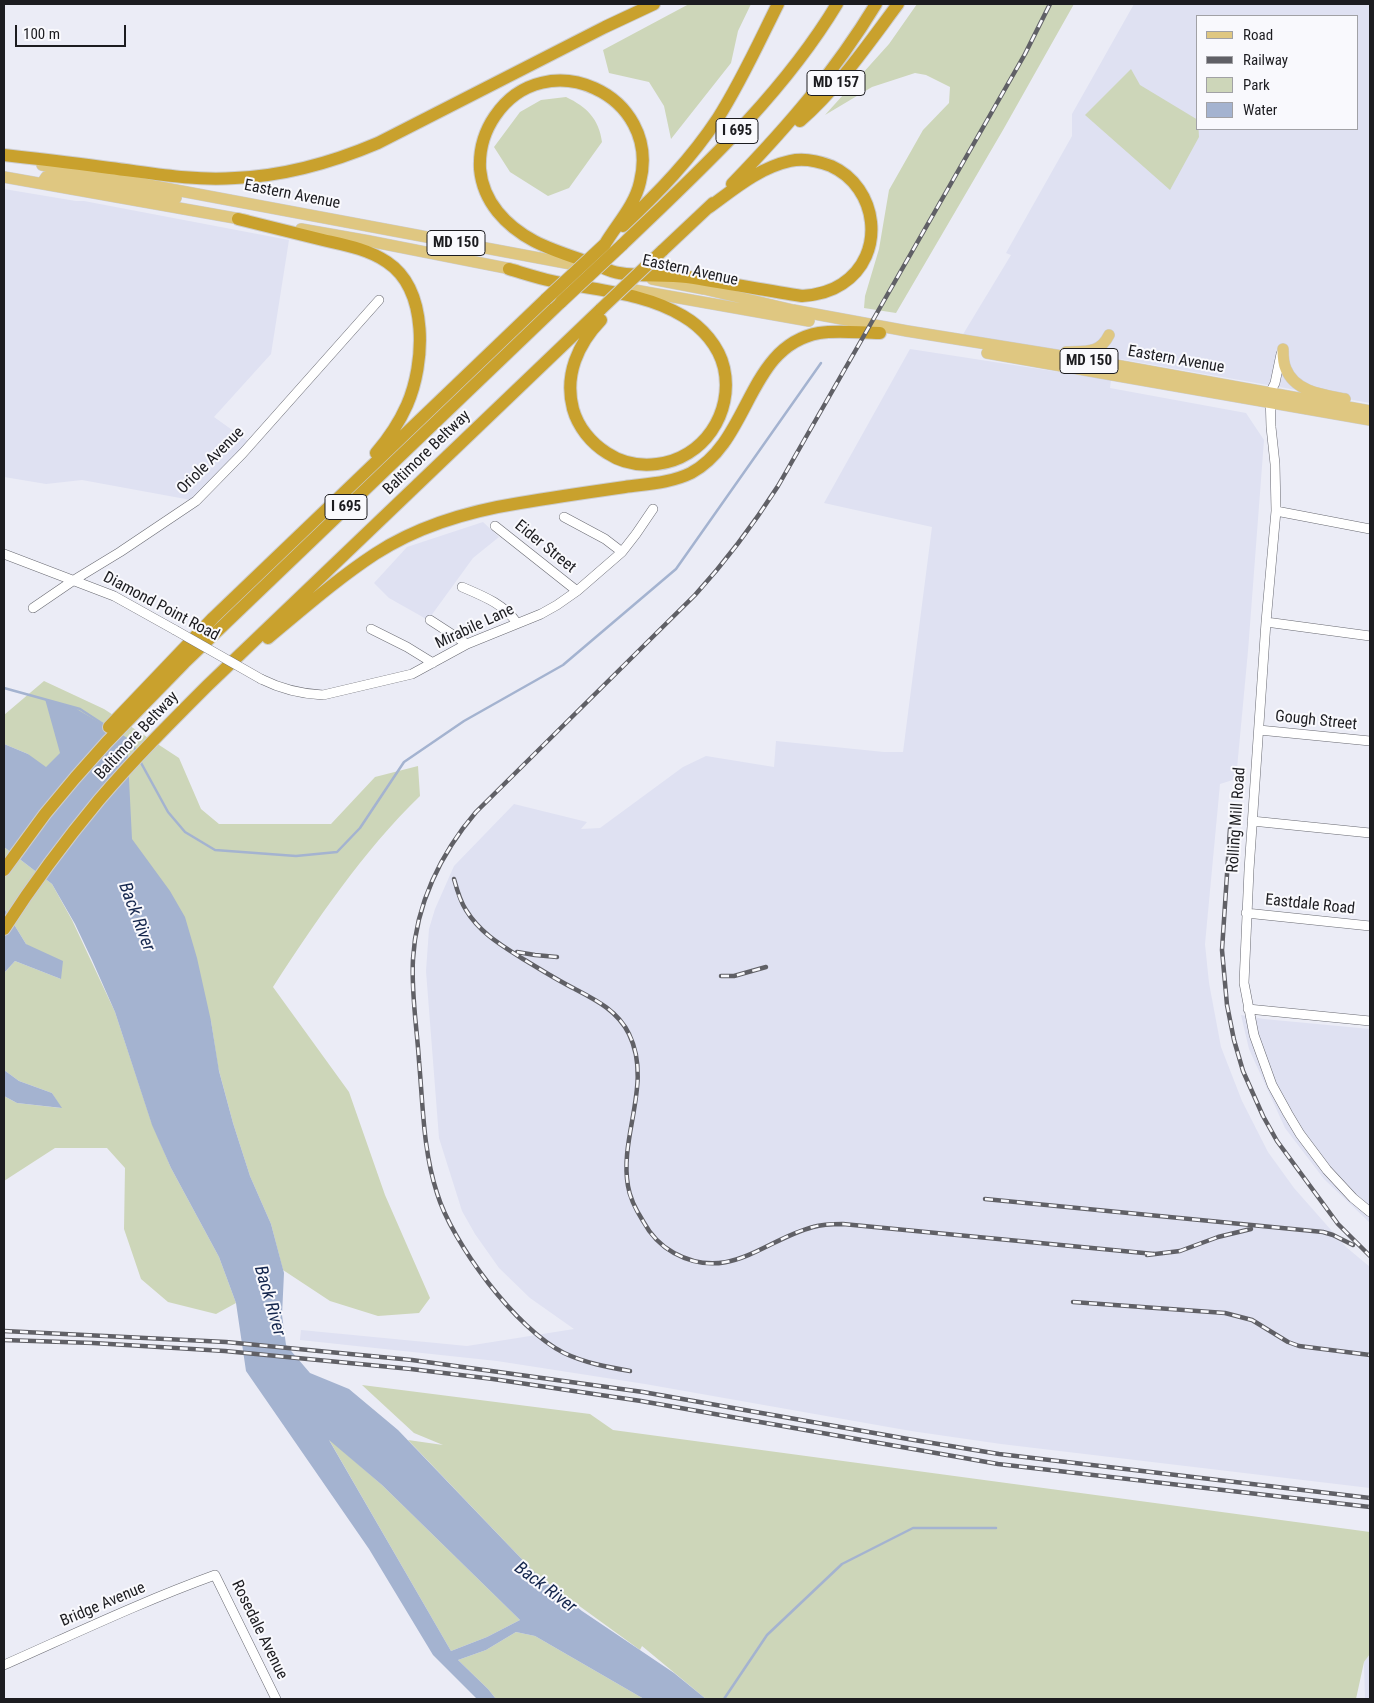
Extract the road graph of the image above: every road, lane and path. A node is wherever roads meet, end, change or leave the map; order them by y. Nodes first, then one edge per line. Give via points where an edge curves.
1 (646, 4) edge
2 (654, 4) edge
3 (778, 4) edge
4 (837, 4) edge
5 (876, 4) edge
6 (898, 4) edge
7 (605, 27) junction
8 (764, 151) junction
9 (4, 156) edge
10 (4, 177) edge
11 (42, 183) junction
12 (252, 204) junction
13 (708, 208) junction
14 (238, 219) junction
15 (605, 244) junction
16 (509, 268) junction
17 (618, 273) junction
18 (379, 300) dead end
19 (605, 310) junction
20 (880, 333) junction
21 (1109, 335) dead end
22 (1283, 349) joint
23 (1043, 354) junction
24 (1270, 397) junction
25 (1370, 407) edge
26 (1370, 412) edge
27 (1370, 420) edge
28 (653, 509) dead end
29 (1276, 511) junction
30 (564, 517) dead end
31 (495, 526) dead end
32 (307, 528) junction
33 (1370, 529) edge
34 (622, 552) junction
35 (4, 554) edge
36 (74, 580) junction
37 (462, 587) dead end
38 (577, 591) junction
39 (32, 608) dead end
40 (430, 620) dead end
41 (1266, 622) junction
42 (517, 623) junction
43 (371, 629) dead end
44 (1370, 636) edge
45 (467, 644) junction
46 (433, 663) junction
47 (272, 685) joint
48 (208, 686) junction
49 (130, 711) junction
50 (1259, 730) junction
51 (1370, 742) edge
52 (1252, 821) junction
53 (1370, 833) edge
54 (4, 870) edge
55 (1246, 913) junction
56 (1370, 926) edge
57 (4, 929) edge
58 (1248, 1009) junction
59 (1370, 1021) edge
60 (1370, 1212) edge
61 (215, 1575) joint
62 (4, 1665) edge
63 (276, 1699) edge

1 - 7 highway
2 - 7 highway
3 - 15 highway via 731,97 702,141 661,190
4 - 49 highway, Baltimore Beltway / I 695, bridge via 781,82 716,154
5 - 8 highway, Baltimore Beltway / I 695 via 834,68
6 - 8 highway, MD 157 via 814,109
7 - 9 highway via 378,144 307,168 259,176 207,179
8 - 13 highway, Baltimore Beltway / I 695
9 - 12 main road, Eastern Avenue / MD 150
10 - 11 main road, Eastern Avenue / MD 150
11 - 12 main road via 46,177 52,176 225,206
11 - 14 main road, Eastern Avenue / MD 150
12 - 17 main road, Eastern Avenue / MD 150
13 - 17 highway via 766,169 791,160 813,160 836,168 856,184 868,204 871,238 864,259 852,276 843,284 817,295 802,296 684,277
13 - 19 highway, Baltimore Beltway / I 695, bridge
14 - 16 main road, Eastern Avenue / MD 150
14 - 32 highway via 376,255 404,279 416,306 419,362 408,404 386,441
15 - 17 highway via 629,208 640,184 643,154 636,126 621,105 599,89 558,80 530,87 508,100 485,133 480,174 488,197 500,216 521,234 556,251
15 - 32 highway, bridge
16 - 19 highway via 552,281 654,302 684,317 703,332 719,354 724,368 725,398 713,429 693,451 666,463 649,465 622,461 598,448 579,424 570,395 572,368 583,342
16 - 20 main road, Eastern Avenue / MD 150
17 - 23 main road, Eastern Avenue / MD 150 via 793,310
18 - 36 street, Oriole Avenue via 196,501
19 - 48 highway, Baltimore Beltway / I 695
20 - 24 main road, Eastern Avenue / MD 150
20 - 48 highway via 819,333 781,351 767,368 719,450 689,474 654,483 483,510 452,518 395,542 350,571
21 - 23 main road via 1105,344 1090,351
22 - 24 street
22 - 25 main road via 1286,370 1295,382 1308,390
23 - 24 main road, Eastern Avenue / MD 150
24 - 26 main road, Eastern Avenue / MD 150
24 - 27 main road, Eastern Avenue / MD 150
24 - 29 street, Rolling Mill Road
28 - 34 street, Mirabile Lane
29 - 33 street
29 - 41 street, Rolling Mill Road
30 - 34 street
31 - 38 street, Eider Street
32 - 49 highway via 213,618
34 - 38 street, Mirabile Lane
35 - 36 street, Diamond Point Road
36 - 39 street, Oriole Avenue
36 - 47 street, Diamond Point Road, bridge via 114,596
37 - 42 street via 508,611
38 - 42 street, Mirabile Lane via 545,612
40 - 45 street
41 - 44 street
41 - 50 street, Rolling Mill Road
42 - 45 street, Mirabile Lane
43 - 46 street
45 - 46 street, Mirabile Lane
46 - 47 street, Mirabile Lane via 412,674 333,693 310,694
48 - 57 highway, Baltimore Beltway / I 695 via 100,799 39,877
49 - 54 highway, Baltimore Beltway / I 695 via 45,814
50 - 51 street, Gough Street
50 - 52 street, Rolling Mill Road
52 - 53 street
52 - 55 street, Rolling Mill Road
55 - 56 street, Eastdale Road
55 - 58 street, Rolling Mill Road via 1244,983
58 - 59 street
58 - 60 street, Rolling Mill Road via 1272,1085 1300,1134 1327,1170
61 - 62 street, Bridge Avenue
61 - 63 street, Rosedale Avenue

